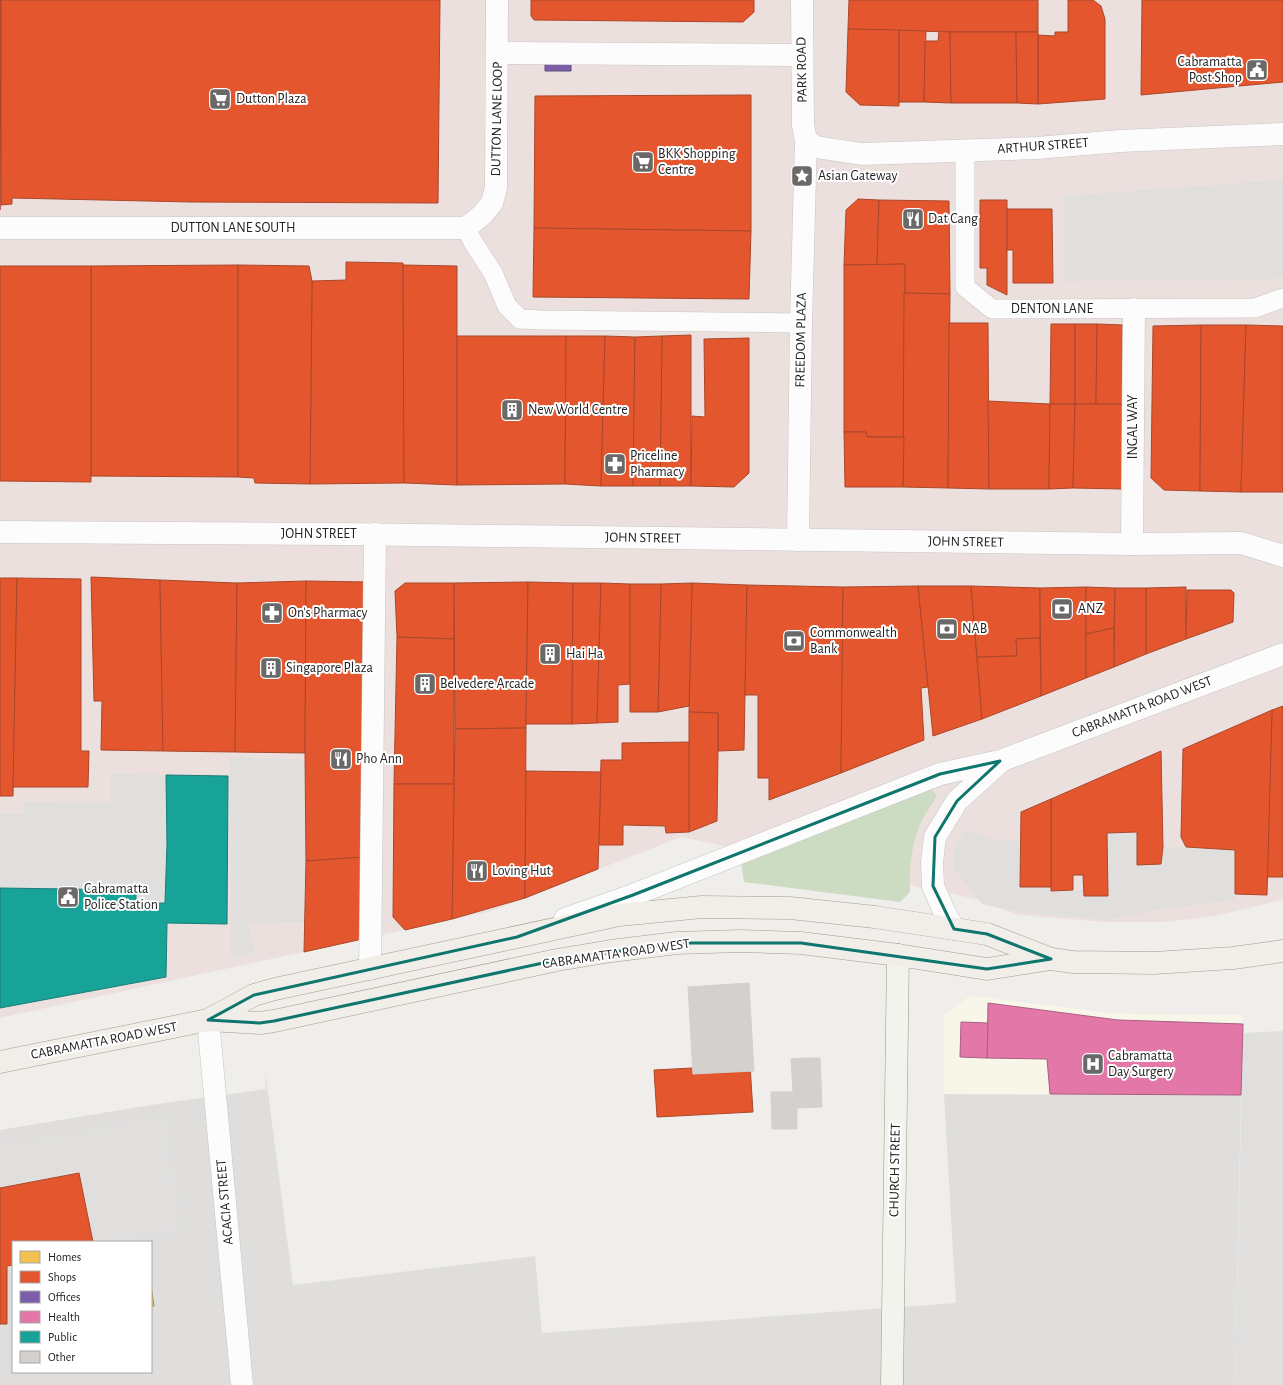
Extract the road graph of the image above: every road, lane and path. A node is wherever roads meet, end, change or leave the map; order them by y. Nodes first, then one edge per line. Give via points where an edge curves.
1 (497, 0) edge
2 (802, 0) edge
3 (498, 53) junction
4 (801, 55) junction
5 (1283, 134) edge
6 (806, 140) junction
7 (965, 150) junction
8 (0, 228) edge
9 (466, 228) junction
10 (1283, 298) edge
11 (1134, 309) junction
12 (801, 323) junction
13 (0, 532) edge
14 (375, 534) junction
15 (798, 540) junction
16 (1132, 544) junction
17 (1283, 556) edge
18 (1283, 654) edge
19 (1000, 761) junction
20 (954, 929) junction
21 (517, 936) junction
22 (1283, 951) edge
23 (898, 955) junction
24 (1051, 959) junction
25 (370, 969) junction
26 (208, 1020) junction
27 (0, 1062) edge
28 (242, 1385) edge
29 (892, 1385) edge

1 - 3 street, DUTTON LANE LOOP
2 - 4 street, PARK ROAD
3 - 4 street
3 - 9 street, DUTTON LANE LOOP via 496,188 492,203
4 - 6 street, PARK ROAD via 803,125
5 - 7 street, ARTHUR STREET
6 - 7 street, ARTHUR STREET via 816,147 862,154
6 - 12 street, FREEDOM PLAZA
7 - 11 lane, DENTON LANE via 965,287 992,309
8 - 9 street, DUTTON LANE SOUTH
9 - 12 lane via 493,273 507,306 520,319
10 - 11 lane, DENTON LANE via 1255,308
11 - 16 street, INGAL WAY
12 - 15 street, FREEDOM PLAZA
13 - 14 street, JOHN STREET
14 - 15 street, JOHN STREET
14 - 25 street
15 - 16 street, JOHN STREET
16 - 17 street, JOHN STREET via 1241,544
18 - 19 street, CABRAMATTA ROAD WEST
19 - 20 street, CABRAMATTA ROAD WEST via 957,801 935,837 933,886
19 - 21 street, CABRAMATTA ROAD WEST via 940,774 633,895
20 - 21 main road, CABRAMATTA ROAD WEST via 790,908 702,907 619,915
20 - 24 main road, CABRAMATTA ROAD WEST via 987,934
21 - 25 main road, CABRAMATTA ROAD WEST
22 - 24 main road, CABRAMATTA ROAD WEST via 1233,958 1154,963 1073,962
23 - 24 main road, CABRAMATTA ROAD WEST via 987,969
23 - 26 main road, CABRAMATTA ROAD WEST via 801,943 677,943 557,960 274,1021 260,1023
23 - 29 main road, CHURCH STREET
25 - 26 main road, CABRAMATTA ROAD WEST via 254,995
26 - 27 main road, CABRAMATTA ROAD WEST
26 - 28 street, ACACIA STREET

